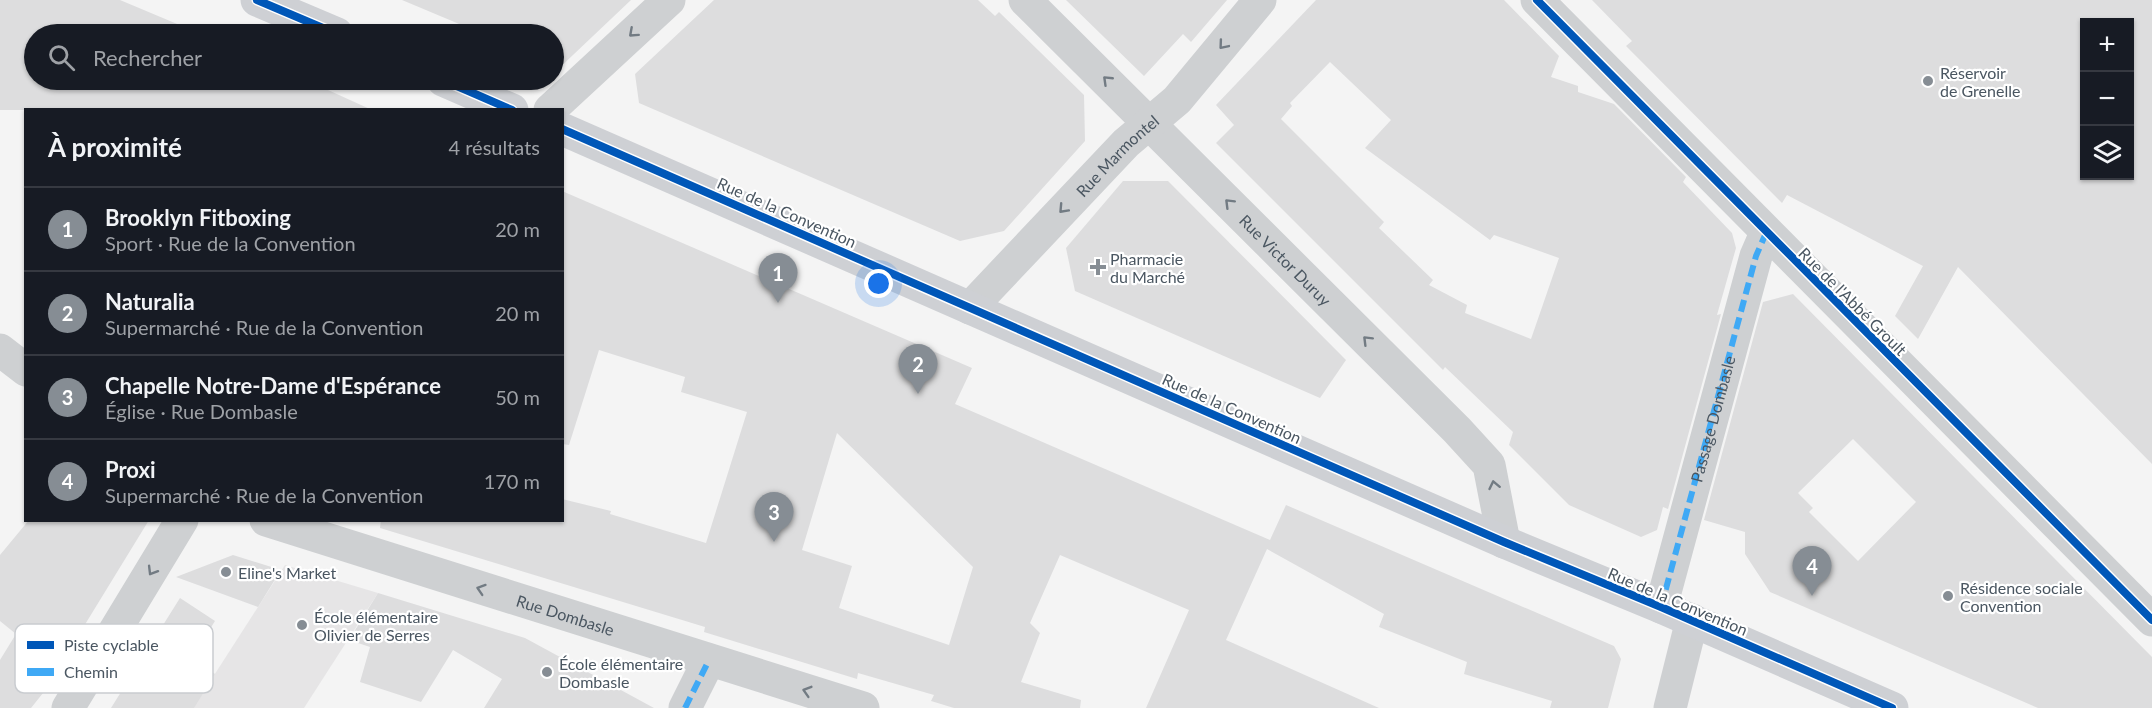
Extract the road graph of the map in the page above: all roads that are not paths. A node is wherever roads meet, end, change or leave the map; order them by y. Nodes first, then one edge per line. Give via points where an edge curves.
1 (256, 0) edge
2 (669, 0) edge
3 (1025, 0) edge
4 (1260, 0) edge
5 (1537, 0) edge
6 (314, 24) edge
7 (466, 90) edge
8 (507, 108) edge
9 (551, 108) edge
10 (1148, 122) junction
11 (564, 130) edge
12 (1766, 233) junction
13 (970, 308) junction
14 (0, 350) edge
15 (24, 368) edge
16 (181, 522) edge
17 (272, 522) edge
18 (1504, 542) junction
19 (1661, 607) junction
20 (1692, 620) junction
21 (2152, 620) edge
22 (119, 624) edge
23 (708, 660) junction
24 (77, 693) edge
25 (68, 708) edge
26 (685, 708) edge
27 (863, 708) edge
28 (1670, 708) edge
29 (1892, 708) edge

1 - 6 main road
2 -> 9 street
10 -> 3 street, Rue Victor Duruy
4 -> 10 street, Rue Marmontel via 1177,100
5 - 12 street, Rue de l'Abbé Groult
7 - 8 main road
10 -> 13 street, Rue Marmontel
18 -> 10 street, Rue Victor Duruy via 1489,465
11 - 13 main road, Rue de la Convention
12 - 19 street, Passage Dombasle via 1755,256
12 - 21 street, Rue de l'Abbé Groult
13 - 18 main road, Rue de la Convention
14 - 15 street
16 -> 22 street
23 -> 17 street, Rue Dombasle
18 - 19 main road, Rue de la Convention
19 - 20 main road, Rue de la Convention
20 - 28 street
20 - 29 main road, Rue de la Convention
23 - 26 street
27 -> 23 street, Rue Dombasle
24 -> 25 street

